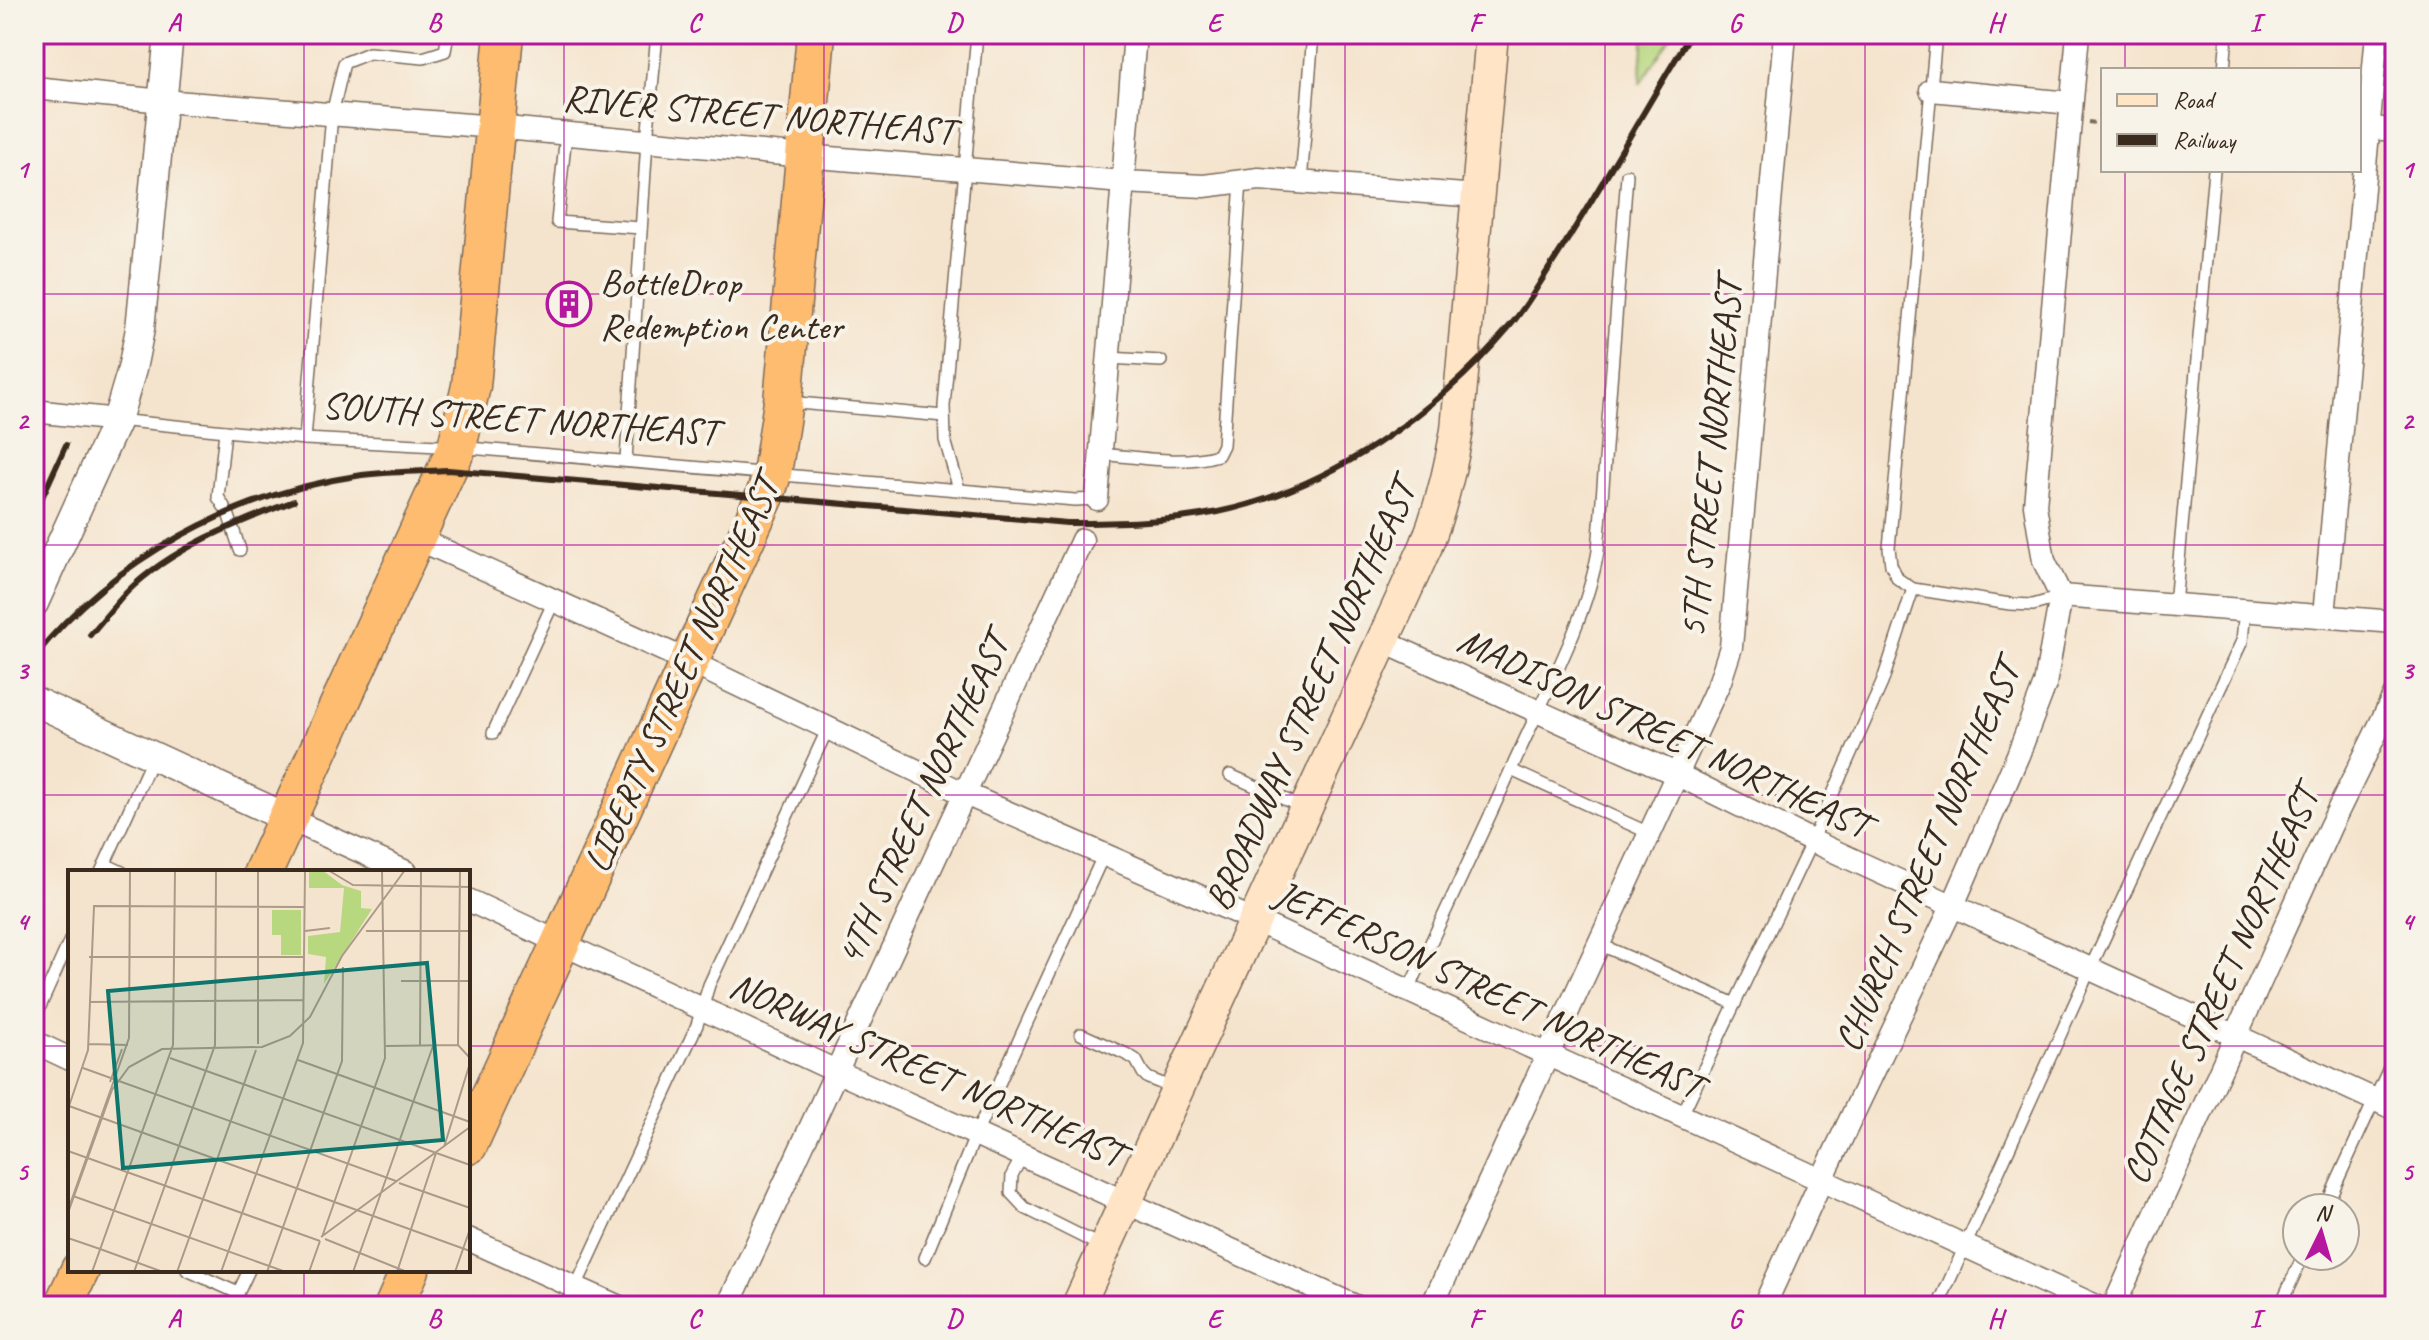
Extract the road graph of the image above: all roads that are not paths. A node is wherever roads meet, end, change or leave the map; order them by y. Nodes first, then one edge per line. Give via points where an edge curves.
1 (169, 34) edge
2 (448, 34) edge
3 (504, 34) edge
4 (657, 34) edge
5 (816, 34) edge
6 (977, 34) edge
7 (1135, 34) edge
8 (1313, 34) edge
9 (1492, 34) edge
10 (1785, 34) edge
11 (1936, 34) edge
12 (2078, 34) edge
13 (2227, 34) edge
14 (2377, 34) edge
15 (2224, 68) edge
16 (34, 88) edge
17 (1931, 90) junction
18 (163, 101) junction
19 (2071, 103) junction
20 (332, 114) junction
21 (495, 127) junction
22 (2364, 127) edge
23 (2395, 130) edge
24 (566, 133) junction
25 (647, 141) junction
26 (805, 156) junction
27 (2361, 164) edge
28 (965, 169) junction
29 (2214, 172) edge
30 (2360, 172) edge
31 (1627, 175) dead end
32 (1241, 181) junction
33 (1123, 182) junction
34 (1301, 182) junction
35 (1477, 196) junction
36 (641, 228) junction
37 (1109, 358) junction
38 (1161, 361) dead end
39 (783, 402) junction
40 (34, 411) edge
41 (944, 416) junction
42 (117, 420) junction
43 (225, 431) junction
44 (305, 439) junction
45 (457, 447) junction
46 (1100, 454) junction
47 (626, 460) junction
48 (772, 474) junction
49 (959, 489) junction
50 (1097, 499) joint
51 (416, 538) junction
52 (1082, 540) dead end
53 (240, 550) dead end
54 (1913, 589) junction
55 (2061, 596) junction
56 (554, 601) junction
57 (34, 603) edge
58 (2175, 605) junction
59 (2245, 610) junction
60 (2324, 616) junction
61 (2395, 622) edge
62 (1382, 641) junction
63 (690, 662) junction
64 (2395, 694) edge
65 (34, 701) edge
66 (1538, 711) junction
67 (828, 728) junction
68 (493, 733) dead end
69 (153, 756) junction
70 (1511, 770) junction
71 (1676, 774) junction
72 (1230, 775) dead end
73 (963, 793) junction
74 (1307, 808) junction
75 (287, 818) junction
76 (1649, 833) junction
77 (1812, 841) junction
78 (1104, 854) junction
79 (103, 868) edge
80 (264, 870) edge
81 (402, 870) edge
82 (470, 901) edge
83 (1953, 905) junction
84 (1256, 921) junction
85 (562, 943) junction
86 (68, 944) edge
87 (1599, 944) junction
88 (2090, 969) junction
89 (1408, 991) junction
90 (1735, 1004) junction
91 (702, 1009) junction
92 (34, 1020) edge
93 (1081, 1034) dead end
94 (2236, 1037) junction
95 (34, 1042) edge
96 (1547, 1055) junction
97 (2395, 1055) edge
98 (68, 1058) edge
99 (838, 1072) junction
100 (1178, 1091) junction
101 (2385, 1105) edge
102 (1681, 1117) junction
103 (976, 1134) junction
104 (470, 1141) edge
105 (1023, 1155) junction
106 (1821, 1181) junction
107 (2334, 1192) edge
108 (1126, 1202) junction
109 (470, 1240) edge
110 (1965, 1246) junction
111 (1105, 1248) junction
112 (925, 1258) dead end
113 (79, 1272) edge
114 (191, 1272) edge
115 (248, 1272) edge
116 (409, 1272) edge
117 (2296, 1272) edge
118 (238, 1293) junction
119 (571, 1296) edge
120 (63, 1306) edge
121 (232, 1306) edge
122 (394, 1306) edge
123 (617, 1306) edge
124 (728, 1306) edge
125 (1078, 1306) edge
126 (1355, 1306) edge
127 (1432, 1306) edge
128 (1764, 1306) edge
129 (1938, 1306) edge
130 (2096, 1306) edge
131 (2114, 1306) edge
132 (2280, 1306) edge

1 - 18 street
2 - 20 lane via 445,51 423,58 369,53 344,63
3 - 21 highway
4 - 25 lane
5 - 26 highway, LIBERTY STREET NORTHEAST
6 - 28 lane
7 - 33 street
8 - 34 lane
9 - 35 main road, BROADWAY STREET NORTHEAST
10 - 71 street, 5TH STREET NORTHEAST via 1731,647
11 - 17 lane
12 - 19 street
13 - 15 lane
14 - 22 street
16 - 18 street, RIVER STREET NORTHEAST
17 - 19 street
17 - 54 lane via 1889,548 1898,579
18 - 20 street, RIVER STREET NORTHEAST
18 - 42 street via 140,329
19 - 55 street via 2035,505 2044,561
20 - 21 street, RIVER STREET NORTHEAST
20 - 44 lane
21 - 24 street, RIVER STREET NORTHEAST
21 - 45 highway via 471,386
22 - 23 street
22 - 27 street
24 - 25 street, RIVER STREET NORTHEAST
24 - 36 lane via 557,222
25 - 26 street, RIVER STREET NORTHEAST
25 - 36 lane
26 - 28 street, RIVER STREET NORTHEAST
26 - 39 highway, LIBERTY STREET NORTHEAST
28 - 33 street, RIVER STREET NORTHEAST
28 - 41 lane
29 - 58 lane
30 - 60 street
31 - 66 lane via 1598,551 1588,597
32 - 33 street, RIVER STREET NORTHEAST via 1204,186
32 - 34 street, RIVER STREET NORTHEAST
32 - 46 lane via 1223,445 1218,455 1174,459
33 - 37 street
34 - 35 street, RIVER STREET NORTHEAST
35 - 62 main road, BROADWAY STREET NORTHEAST via 1449,477 1426,546
36 - 47 lane
37 - 38 lane
37 - 46 street
39 - 41 lane
39 - 48 highway, LIBERTY STREET NORTHEAST
40 - 42 street, SOUTH STREET NORTHEAST
41 - 49 lane
42 - 43 lane, SOUTH STREET NORTHEAST
42 - 57 street
43 - 44 lane, SOUTH STREET NORTHEAST
43 - 53 lane via 218,497
44 - 45 lane, SOUTH STREET NORTHEAST
45 - 47 lane, SOUTH STREET NORTHEAST
45 - 51 highway
46 - 50 street
47 - 48 lane, SOUTH STREET NORTHEAST
48 - 49 lane, SOUTH STREET NORTHEAST
48 - 63 highway, LIBERTY STREET NORTHEAST
49 - 50 lane, SOUTH STREET NORTHEAST
51 - 56 street, JEFFERSON STREET NORTHEAST
51 - 75 highway
52 - 73 street, 4TH STREET NORTHEAST
54 - 55 lane via 2022,605
54 - 77 lane via 1882,683
55 - 58 street
55 - 83 street, CHURCH STREET NORTHEAST via 2045,684
56 - 63 street, JEFFERSON STREET NORTHEAST
56 - 68 lane
58 - 59 street
59 - 60 street
59 - 88 lane via 2242,641
60 - 61 street
62 - 66 street, MADISON STREET NORTHEAST
62 - 74 main road, BROADWAY STREET NORTHEAST
63 - 67 street, JEFFERSON STREET NORTHEAST
63 - 85 highway, LIBERTY STREET NORTHEAST
64 - 94 street, COTTAGE STREET NORTHEAST
65 - 69 street
66 - 70 lane
66 - 71 street, MADISON STREET NORTHEAST
67 - 73 street, JEFFERSON STREET NORTHEAST
67 - 91 lane
69 - 75 street
69 - 79 lane
70 - 76 lane
70 - 89 lane
71 - 76 street, 5TH STREET NORTHEAST
71 - 77 street, MADISON STREET NORTHEAST
72 - 74 lane
73 - 78 street, JEFFERSON STREET NORTHEAST
73 - 99 street, 4TH STREET NORTHEAST
74 - 84 main road, BROADWAY STREET NORTHEAST
75 - 80 highway
75 - 81 street
76 - 87 street, 5TH STREET NORTHEAST
77 - 83 street, MADISON STREET NORTHEAST
77 - 90 lane
78 - 84 street, JEFFERSON STREET NORTHEAST
78 - 103 lane
82 - 85 street, NORWAY STREET NORTHEAST
83 - 88 street, MADISON STREET NORTHEAST
83 - 106 street, CHURCH STREET NORTHEAST
84 - 89 street, JEFFERSON STREET NORTHEAST
84 - 100 main road, BROADWAY STREET NORTHEAST
85 - 91 street, NORWAY STREET NORTHEAST
85 - 104 highway, LIBERTY STREET NORTHEAST
86 - 92 lane
87 - 90 lane
87 - 96 street, 5TH STREET NORTHEAST
88 - 94 street, MADISON STREET NORTHEAST
88 - 110 lane
89 - 96 street, JEFFERSON STREET NORTHEAST
90 - 102 lane
91 - 99 street, NORWAY STREET NORTHEAST
91 - 119 lane
93 - 100 lane via 1128,1055 1148,1078
94 - 101 street, MADISON STREET NORTHEAST
94 - 131 street, COTTAGE STREET NORTHEAST
95 - 98 street
96 - 102 street, JEFFERSON STREET NORTHEAST
96 - 127 street, 5TH STREET NORTHEAST
97 - 101 lane
99 - 103 street, NORWAY STREET NORTHEAST
99 - 124 street, 4TH STREET NORTHEAST
100 - 108 main road, BROADWAY STREET NORTHEAST
101 - 107 lane
102 - 106 street, JEFFERSON STREET NORTHEAST
103 - 105 street, NORWAY STREET NORTHEAST
103 - 112 lane
105 - 108 street, NORWAY STREET NORTHEAST
105 - 111 lane via 1012,1175 1011,1193 1025,1208
106 - 110 street, JEFFERSON STREET NORTHEAST
106 - 128 street, CHURCH STREET NORTHEAST
108 - 111 main road, BROADWAY STREET NORTHEAST
108 - 126 street, NORWAY STREET NORTHEAST
109 - 119 street
110 - 129 lane
110 - 130 street, JEFFERSON STREET NORTHEAST
111 - 125 main road, BROADWAY STREET NORTHEAST
113 - 120 highway
114 - 118 lane
115 - 118 lane
116 - 122 highway
117 - 132 lane
118 - 121 lane
119 - 123 street

